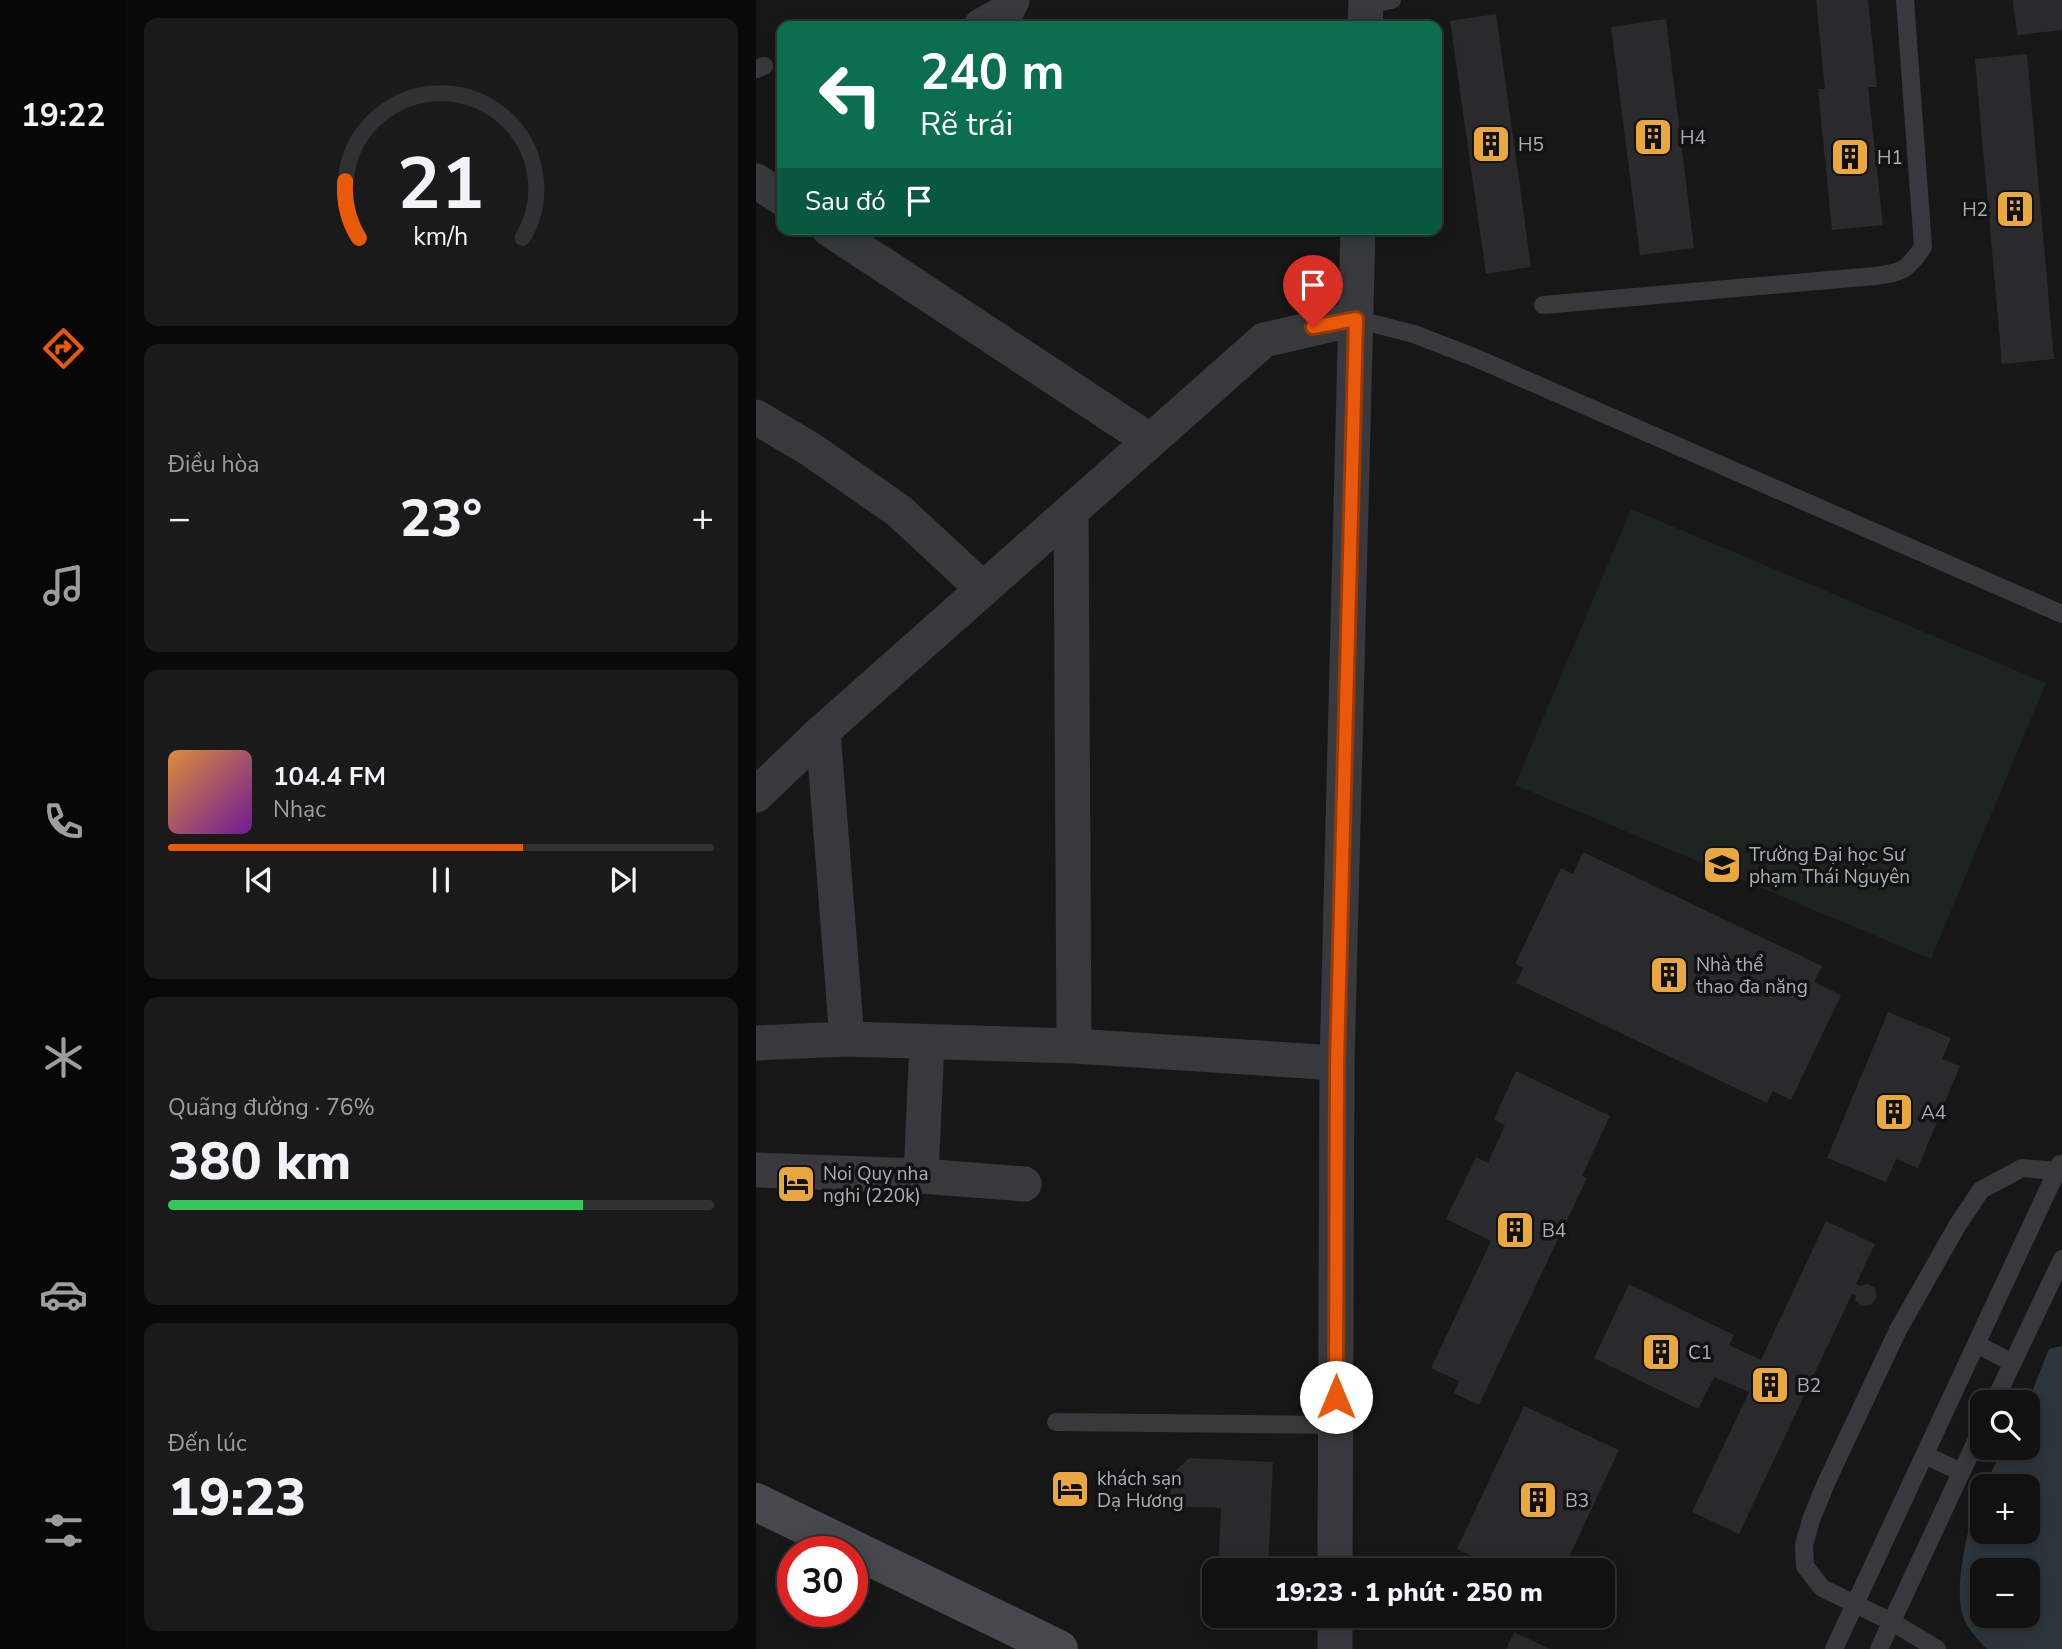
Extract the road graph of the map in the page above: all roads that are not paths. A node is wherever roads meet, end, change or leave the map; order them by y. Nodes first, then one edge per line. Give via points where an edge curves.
1 (1012, 0) edge
2 (1905, 0) edge
3 (990, 21) edge
4 (756, 181) edge
5 (777, 195) edge
6 (838, 235) edge
7 (1358, 235) edge
8 (1543, 305) dead end
9 (1356, 319) junction
10 (756, 417) edge
11 (1149, 440) junction
12 (1071, 511) junction
13 (983, 589) junction
14 (2062, 614) edge
15 (823, 731) junction
16 (756, 795) edge
17 (847, 1039) junction
18 (927, 1042) junction
19 (756, 1043) edge
20 (1074, 1046) junction
21 (1337, 1063) junction
22 (2060, 1168) edge
23 (756, 1170) edge
24 (920, 1177) junction
25 (1024, 1184) dead end
26 (2062, 1259) edge
27 (1976, 1344) junction
28 (2012, 1363) junction
29 (2000, 1390) edge
30 (1056, 1422) dead end
31 (1336, 1425) junction
32 (1970, 1453) edge
33 (1925, 1455) junction
34 (1961, 1472) junction
35 (756, 1502) edge
36 (1335, 1558) edge
37 (1854, 1605) junction
38 (1892, 1622) junction
39 (1335, 1628) edge
40 (1059, 1649) edge
41 (1335, 1649) edge
42 (1833, 1649) edge
43 (1879, 1649) edge
44 (1937, 1649) edge

1 - 3 street via 1006,12
2 - 8 lane via 1923,247 1913,261 1899,272 1875,276
4 - 5 street
6 - 11 street
7 - 9 street
9 - 11 street via 1264,340
9 - 14 lane via 1414,334 1489,364
9 - 21 street
10 - 13 street via 899,511
11 - 12 street
12 - 13 street
12 - 20 street
13 - 15 street
15 - 16 street
15 - 17 street
17 - 18 street
17 - 19 street
18 - 20 street
18 - 24 street
20 - 21 street
21 - 31 street
22 - 27 lane
22 - 37 lane via 2022,1168 1981,1190 1910,1308 1861,1407 1804,1545 1805,1566 1822,1588
23 - 24 street
24 - 25 street
26 - 28 lane
27 - 28 lane
27 - 33 lane
28 - 29 lane
30 - 31 lane
31 - 36 street
32 - 34 lane
33 - 34 lane
33 - 37 lane
34 - 38 lane
35 - 40 main road
37 - 38 lane
37 - 42 lane
38 - 43 lane
38 - 44 lane
39 - 41 street

